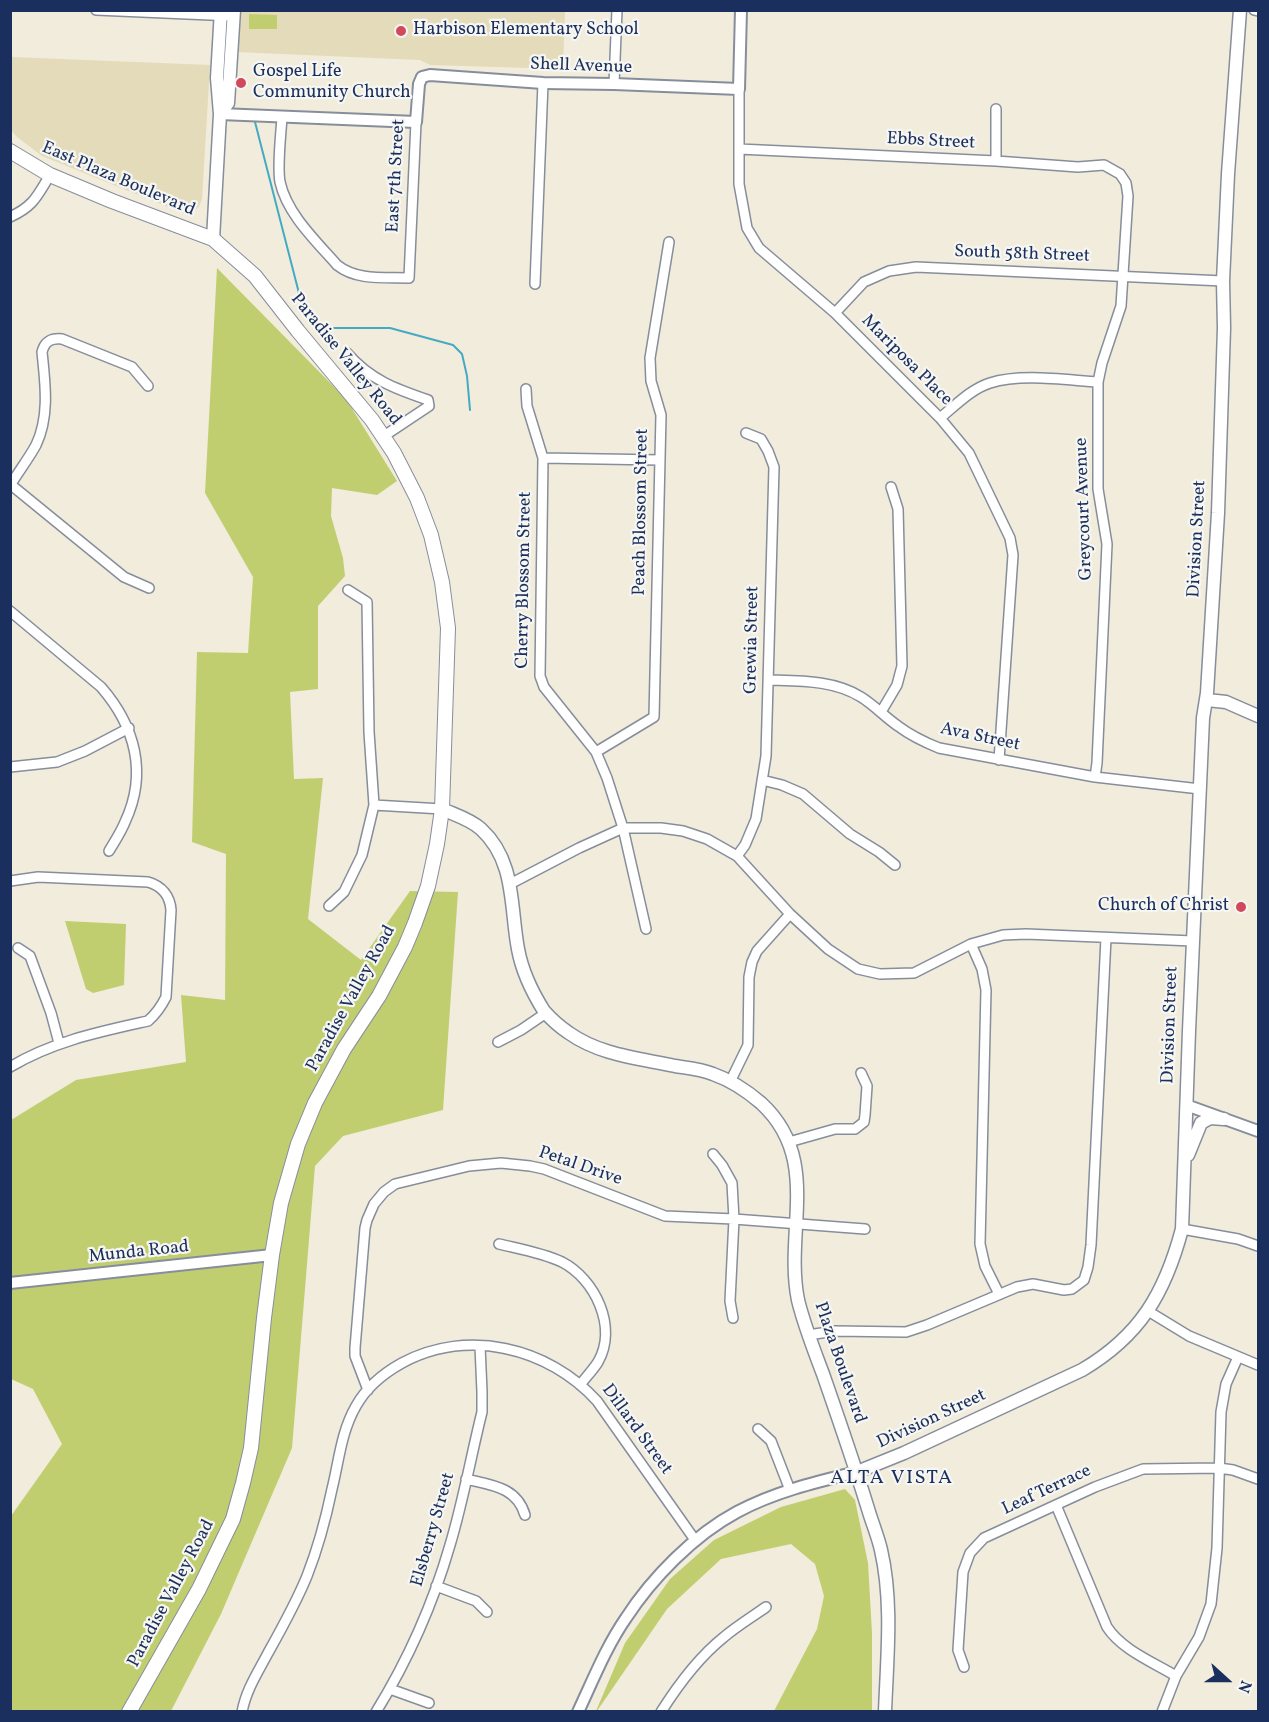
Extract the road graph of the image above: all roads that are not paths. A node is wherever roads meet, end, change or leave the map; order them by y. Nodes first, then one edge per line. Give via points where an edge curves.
1 (96, 10) edge
2 (617, 10) edge
3 (741, 10) edge
4 (1240, 10) edge
5 (227, 13) edge
6 (422, 77) joint
7 (543, 83) junction
8 (614, 84) junction
9 (739, 89) junction
10 (996, 109) dead end
11 (220, 114) junction
12 (282, 117) junction
13 (416, 122) junction
14 (739, 150) junction
15 (10, 151) edge
16 (996, 161) junction
17 (1119, 174) joint
18 (50, 175) junction
19 (10, 216) edge
20 (213, 239) junction
21 (669, 242) dead end
22 (1123, 276) junction
23 (1223, 281) junction
24 (535, 284) dead end
25 (835, 313) junction
26 (347, 353) dead end
27 (1098, 382) junction
28 (148, 386) dead end
29 (526, 389) dead end
30 (940, 418) junction
31 (746, 433) dead end
32 (384, 436) junction
33 (543, 458) junction
34 (660, 460) junction
35 (11, 484) edge
36 (891, 487) dead end
37 (149, 588) dead end
38 (348, 590) dead end
39 (10, 611) edge
40 (769, 680) junction
41 (1207, 700) junction
42 (881, 712) junction
43 (1258, 716) edge
44 (129, 728) junction
45 (596, 752) junction
46 (999, 760) junction
47 (10, 767) edge
48 (1095, 777) junction
49 (762, 780) junction
50 (1200, 789) junction
51 (374, 805) junction
52 (442, 809) junction
53 (622, 828) junction
54 (109, 851) dead end
55 (737, 856) junction
56 (895, 865) dead end
57 (10, 881) edge
58 (510, 884) junction
59 (329, 906) dead end
60 (790, 914) junction
61 (646, 928) dead end
62 (1106, 938) junction
63 (1193, 941) junction
64 (971, 944) junction
65 (18, 948) dead end
66 (546, 1013) junction
67 (498, 1042) dead end
68 (59, 1043) junction
69 (10, 1067) edge
70 (861, 1073) dead end
71 (730, 1082) junction
72 (1186, 1105) junction
73 (1224, 1119) junction
74 (1258, 1131) edge
75 (789, 1142) junction
76 (712, 1154) dead end
77 (1184, 1165) junction
78 (734, 1219) junction
79 (796, 1224) junction
80 (865, 1229) dead end
81 (1182, 1229) junction
82 (499, 1244) dead end
83 (1258, 1246) edge
84 (272, 1255) junction
85 (10, 1283) edge
86 (999, 1294) junction
87 (1148, 1311) junction
88 (733, 1318) dead end
89 (808, 1335) junction
90 (480, 1346) junction
91 (1238, 1357) junction
92 (1258, 1365) edge
93 (580, 1385) junction
94 (368, 1390) junction
95 (758, 1429) dead end
96 (1219, 1468) junction
97 (858, 1472) junction
98 (466, 1479) junction
99 (1258, 1479) edge
100 (790, 1490) junction
101 (1056, 1505) junction
102 (525, 1515) dead end
103 (695, 1540) junction
104 (436, 1586) junction
105 (766, 1607) dead end
106 (488, 1612) dead end
107 (964, 1667) dead end
108 (1176, 1676) junction
109 (390, 1689) junction
110 (429, 1703) dead end
111 (129, 1712) edge
112 (242, 1712) edge
113 (376, 1712) edge
114 (578, 1712) edge
115 (660, 1712) edge
116 (885, 1712) edge
117 (1162, 1712) edge

1 - 5 street
2 - 8 street
3 - 9 street, Mariposa Place
4 - 23 main road, Division Street
5 - 11 main road via 217,78
6 - 7 street, Shell Avenue
6 - 13 street, East 7th Street via 418,84
7 - 8 street, Shell Avenue
7 - 24 street
8 - 9 street, Shell Avenue
9 - 14 street, Mariposa Place
10 - 16 street
11 - 12 street
11 - 20 main road
12 - 13 street
12 - 13 street, East 7th Street via 280,179 296,216 345,272 409,278
14 - 16 street, Ebbs Street
14 - 25 street, Mariposa Place via 739,184 747,228 759,248
15 - 18 main road, East Plaza Boulevard
16 - 17 street, Ebbs Street via 1104,165
17 - 22 street, Greycourt Avenue via 1126,183 1128,196
18 - 19 street via 34,201
18 - 20 main road, East Plaza Boulevard
20 - 32 main road, Paradise Valley Road via 255,276
21 - 34 street, Peach Blossom Street via 650,358 651,381 661,415
22 - 23 street, South 58th Street
22 - 25 street, South 58th Street via 916,267 889,271 864,282
22 - 27 street, Greycourt Avenue via 1121,306
23 - 41 main road, Division Street via 1218,513
25 - 30 street, Mariposa Place
26 - 32 street via 368,374 430,403
27 - 30 street via 1012,378 989,383 968,394
27 - 48 street, Greycourt Avenue via 1098,489 1107,544
28 - 35 street via 132,367 62,339 49,340 42,352 46,393 42,426 36,444
29 - 33 street, Cherry Blossom Street via 526,406
30 - 46 street, Mariposa Place via 969,453 1010,538 1013,555
31 - 40 street, Grewia Street via 761,440 774,467
32 - 52 main road, Paradise Valley Road via 417,498 442,582 448,628
33 - 34 street
33 - 45 street, Cherry Blossom Street via 540,676 544,687
34 - 45 street, Peach Blossom Street via 654,717
35 - 37 street via 124,577
36 - 42 street via 898,509 902,666 897,685
38 - 51 street via 367,602
39 - 44 street via 101,687
40 - 42 street, Ava Street via 834,685
40 - 49 street, Grewia Street
41 - 43 main road via 1226,702
41 - 50 main road, Division Street
42 - 46 street, Ava Street via 916,738 939,748
44 - 47 street via 57,762
44 - 54 street via 136,758 135,790 125,822
45 - 53 street, Cherry Blossom Street
46 - 48 street, Ava Street
48 - 50 street, Ava Street
49 - 55 street, Grewia Street via 756,819
49 - 56 street via 803,794
50 - 63 main road, Division Street
51 - 52 street
51 - 59 street via 362,855 344,891
52 - 58 main road via 481,828 500,854
52 - 84 main road, Paradise Valley Road via 428,886 415,923 379,996 315,1103 280,1203
53 - 55 street via 683,831
53 - 58 street
53 - 61 street, Cherry Blossom Street
55 - 60 street
57 - 68 street via 38,877 148,882 162,889 168,898 171,910 166,997 161,1007 148,1021
58 - 66 main road via 523,968
60 - 64 street via 828,949 858,969 880,974 914,973
60 - 71 street via 752,962 748,1044
62 - 63 street
62 - 64 street via 1003,935
62 - 86 street via 1088,1267 1084,1280 1072,1289 1033,1284
63 - 72 main road, Division Street
64 - 86 street via 986,990 980,1244 985,1266
65 - 68 street via 30,956
66 - 67 street
66 - 71 main road via 580,1041 602,1050 702,1071
68 - 69 street
70 - 75 street via 867,1086 864,1122 855,1129 835,1129
71 - 75 main road, Plaza Boulevard via 763,1105
72 - 73 street
72 - 77 main road, Division Street
73 - 74 street
73 - 77 main road via 1210,1118 1201,1123
75 - 79 main road, Plaza Boulevard via 797,1181
76 - 78 street via 732,1183
77 - 81 main road, Division Street
78 - 79 street, Petal Drive
78 - 88 street via 730,1301
78 - 94 street, Petal Drive via 665,1216 544,1168 516,1164 470,1166 395,1184 374,1204 365,1228 355,1348
79 - 80 street, Petal Drive
79 - 89 main road, Plaza Boulevard via 794,1267
81 - 83 street
81 - 87 main road, Division Street via 1159,1293
82 - 93 street via 559,1261 584,1278 595,1295 602,1314 604,1343 598,1362
84 - 85 street, Munda Road
84 - 111 main road, Paradise Valley Road via 250,1448 232,1519 200,1588
86 - 89 street via 906,1332 835,1330
87 - 91 street via 1189,1336
87 - 97 main road, Division Street via 1132,1332 1082,1370
89 - 97 main road, Plaza Boulevard
90 - 93 street, Dillard Street via 534,1356
90 - 94 street, Dillard Street via 443,1348 420,1355 398,1366
90 - 98 street, Elsberry Street via 482,1412
91 - 92 street
91 - 96 street via 1226,1384
93 - 103 street, Dillard Street via 597,1401
94 - 112 street, Dillard Street via 345,1430 319,1542 307,1575 250,1687
95 - 100 street via 771,1442
96 - 99 street, Leaf Terrace
96 - 101 street, Leaf Terrace via 1143,1469
96 - 108 street via 1212,1604 1199,1637
97 - 100 street, Division Street
97 - 116 main road, Plaza Boulevard via 881,1550 885,1580
98 - 102 street via 507,1490
98 - 104 street, Elsberry Street
100 - 103 street, Division Street via 736,1512
101 - 107 street, Leaf Terrace via 984,1538 970,1553 962,1578 958,1650
101 - 108 street via 1114,1638
103 - 114 street, Division Street via 651,1584 625,1619
104 - 106 street via 476,1601
104 - 109 street, Elsberry Street
105 - 115 street via 724,1636
108 - 117 street
109 - 110 street
109 - 113 street, Elsberry Street

